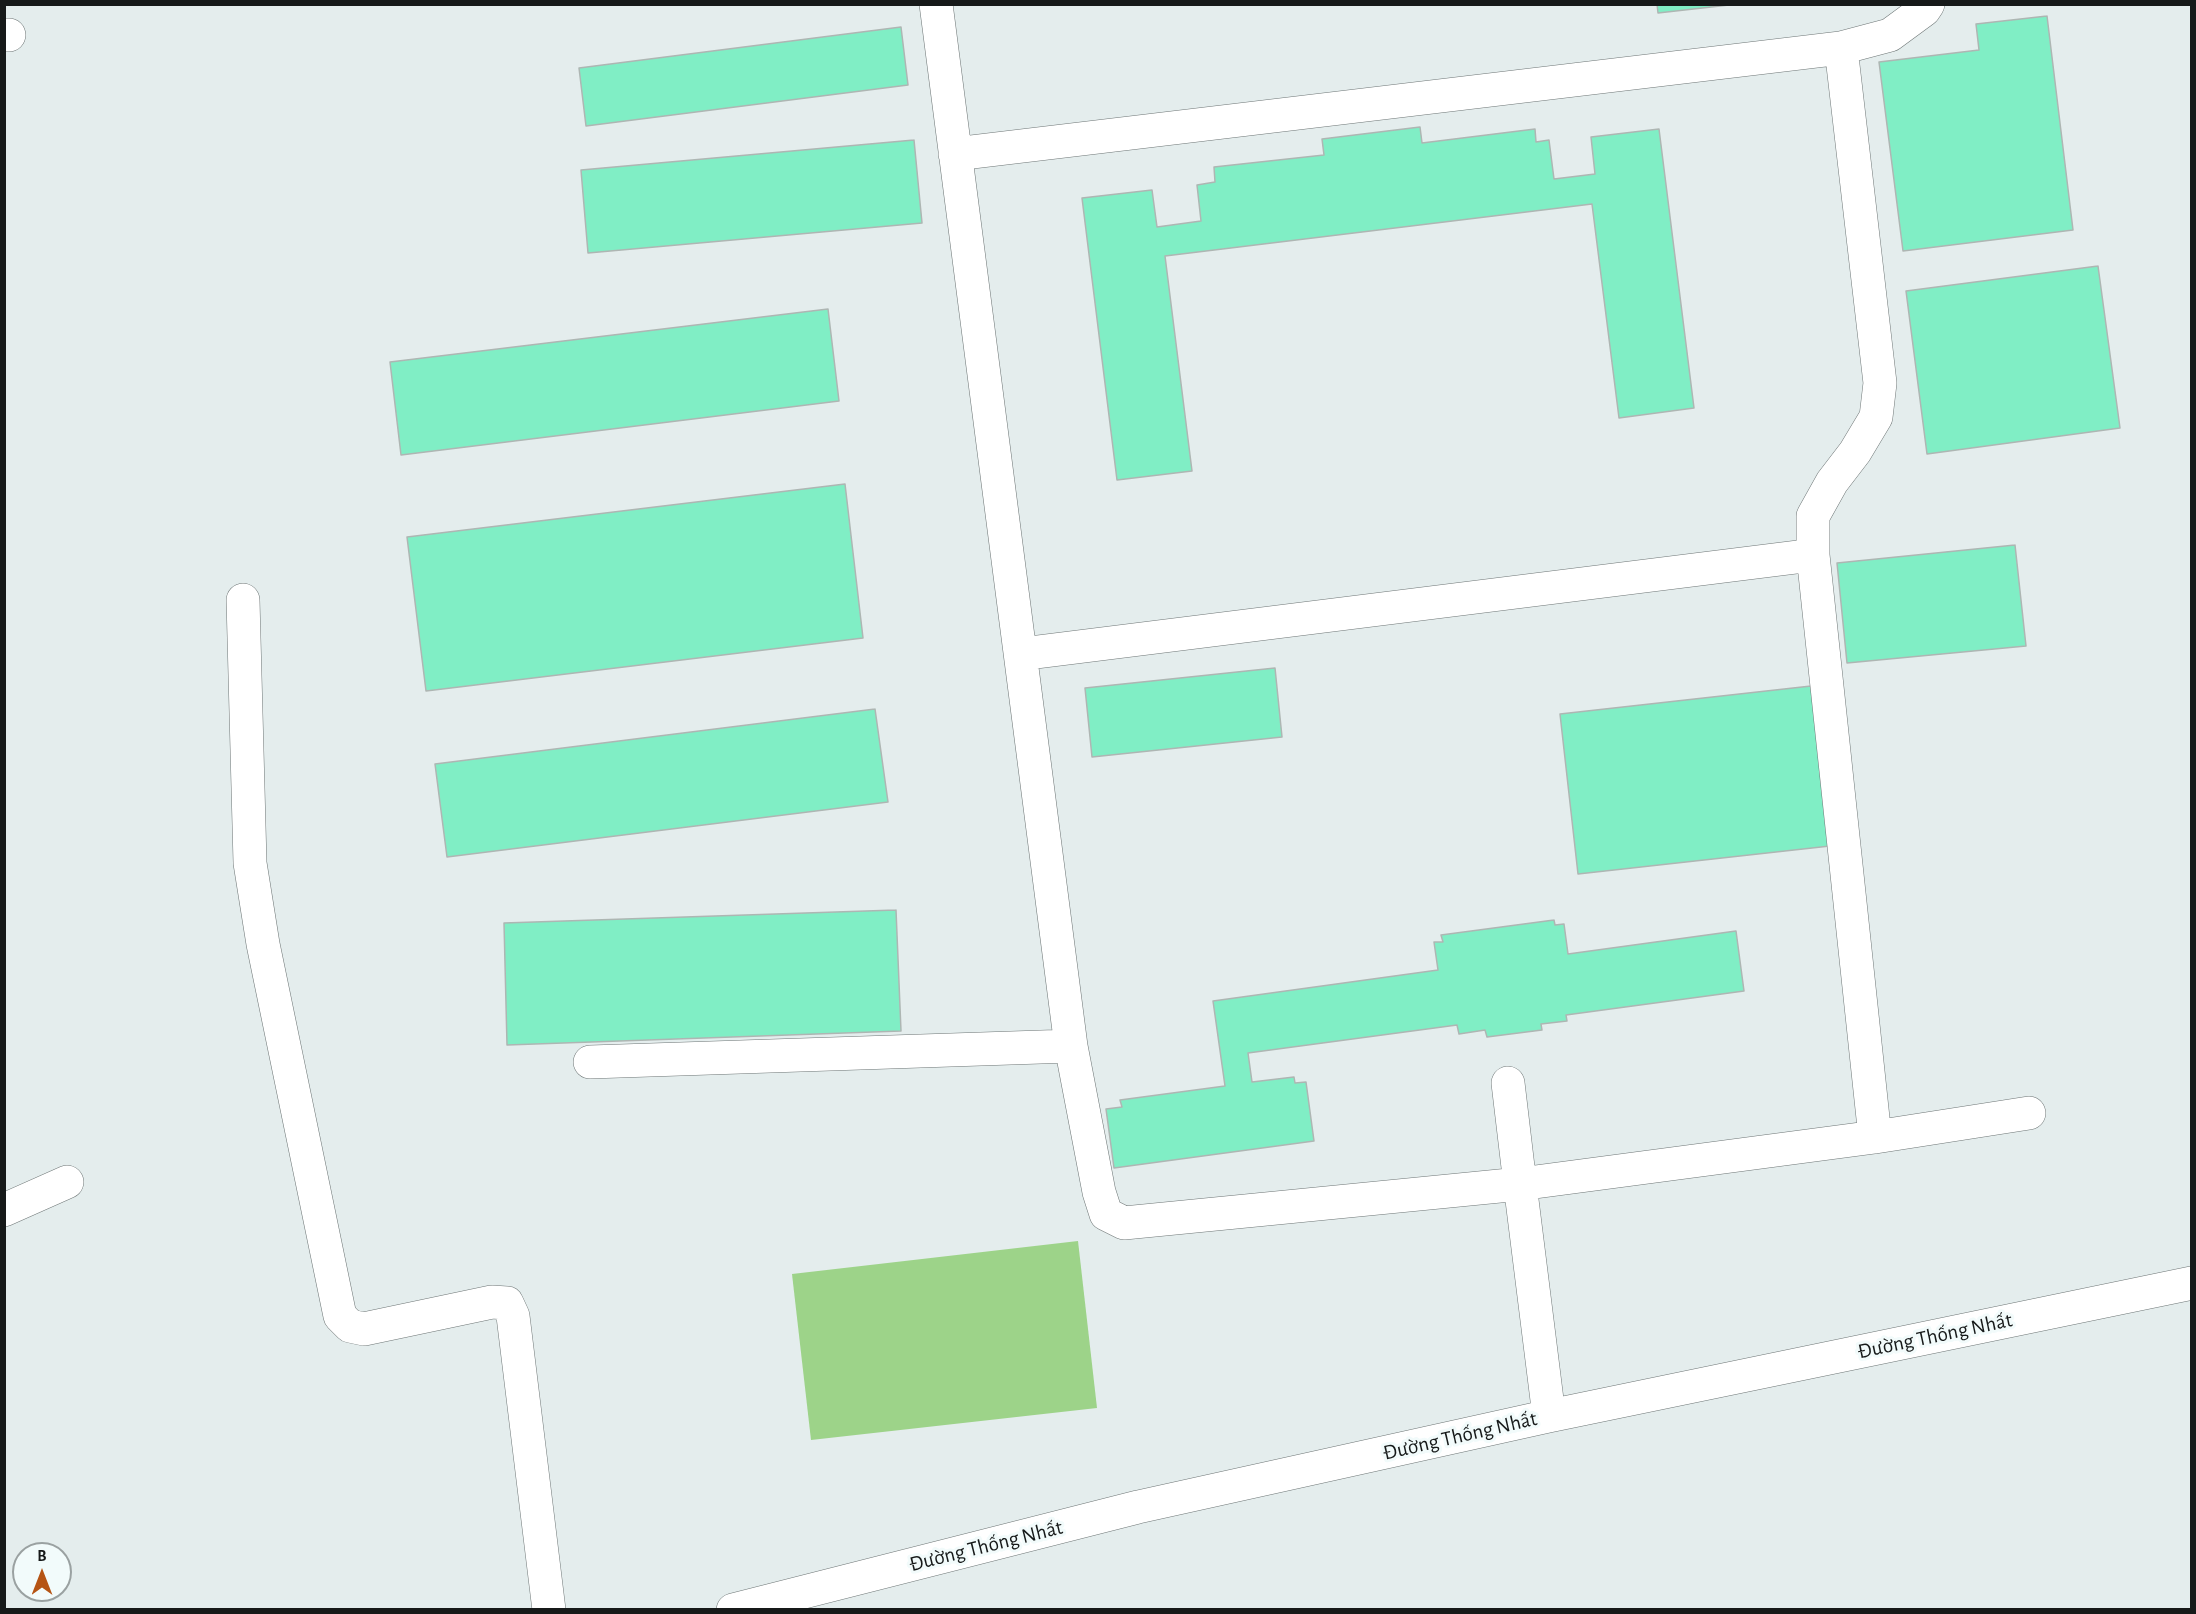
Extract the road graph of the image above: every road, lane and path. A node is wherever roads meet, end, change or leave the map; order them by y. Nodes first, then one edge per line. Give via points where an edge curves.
1 (936, 4) edge
2 (1928, 4) edge
3 (1841, 48) junction
4 (955, 154) junction
5 (1813, 555) junction
6 (243, 600) dead end
7 (1021, 654) junction
8 (1071, 1046) junction
9 (590, 1062) dead end
10 (1508, 1083) dead end
11 (2030, 1113) dead end
12 (1875, 1137) junction
13 (67, 1182) dead end
14 (1520, 1184) junction
15 (4, 1210) edge
16 (2192, 1282) edge
17 (1549, 1416) junction
18 (549, 1610) edge
19 (733, 1610) edge

1 - 4 street
2 - 3 street via 1890,35
3 - 4 street
3 - 5 street via 1880,383 1876,417 1813,516
4 - 7 street
5 - 7 street
5 - 12 street
6 - 18 street via 250,863 263,944 340,1316 350,1326 364,1329 492,1302 507,1304 513,1316
7 - 8 street
8 - 9 street
8 - 14 street via 1099,1192 1106,1214 1124,1223
10 - 14 street
11 - 12 street
12 - 14 street
13 - 15 street
14 - 17 street
16 - 17 street, Đường Thống Nhất
17 - 19 street, Đường Thống Nhất via 1138,1507

